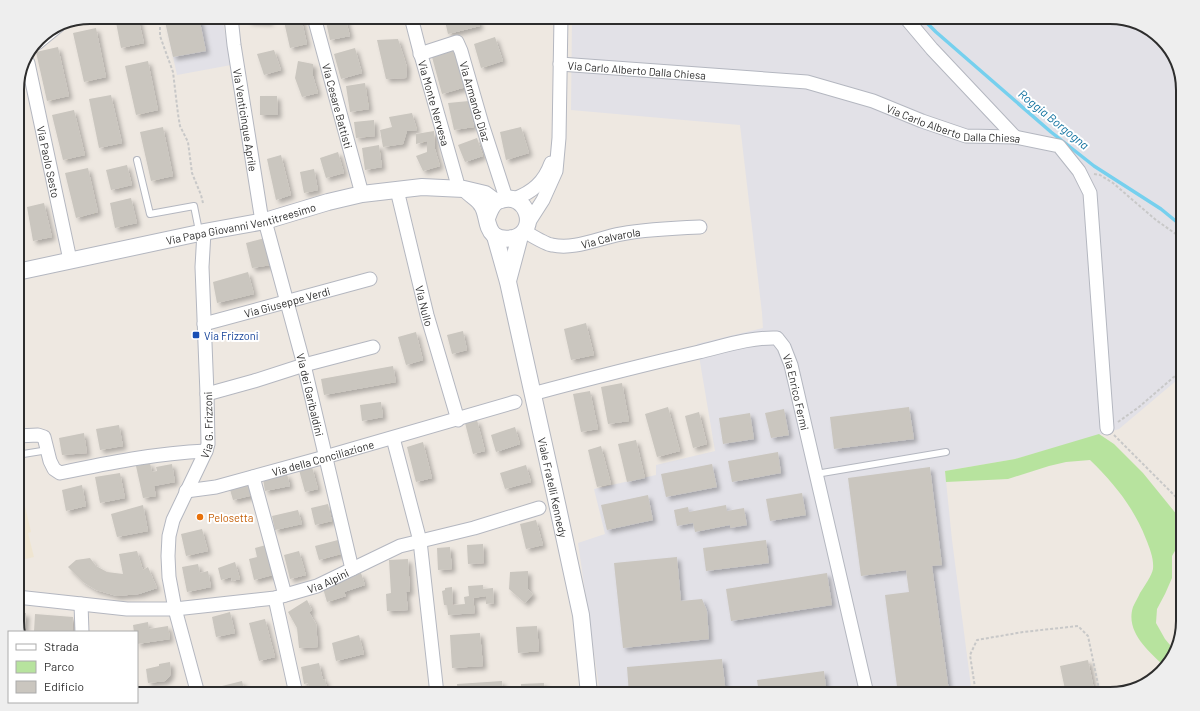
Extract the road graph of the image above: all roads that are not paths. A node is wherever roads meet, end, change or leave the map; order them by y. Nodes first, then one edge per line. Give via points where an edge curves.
1 (232, 24) edge
2 (316, 24) edge
3 (413, 24) edge
4 (561, 24) edge
5 (911, 24) edge
6 (420, 54) junction
7 (560, 64) junction
8 (29, 66) edge
9 (1015, 137) junction
10 (559, 138) junction
11 (136, 160) dead end
12 (462, 189) junction
13 (397, 190) junction
14 (362, 194) junction
15 (505, 200) junction
16 (487, 218) junction
17 (265, 221) junction
18 (700, 228) dead end
19 (524, 231) junction
20 (201, 232) junction
21 (495, 236) junction
22 (70, 260) junction
23 (24, 270) edge
24 (370, 279) dead end
25 (508, 282) junction
26 (287, 302) junction
27 (204, 324) junction
28 (373, 347) dead end
29 (304, 365) junction
30 (207, 394) junction
31 (532, 394) junction
32 (515, 402) dead end
33 (458, 420) junction
34 (1107, 428) road end
35 (24, 436) edge
36 (393, 438) junction
37 (206, 451) junction
38 (946, 452) dead end
39 (24, 455) edge
40 (49, 455) junction
41 (325, 458) junction
42 (816, 474) junction
43 (253, 477) junction
44 (186, 491) junction
45 (539, 508) dead end
46 (420, 542) junction
47 (352, 569) junction
48 (280, 596) junction
49 (24, 598) edge
50 (81, 604) junction
51 (175, 609) junction
52 (82, 631) edge
53 (196, 687) edge
54 (295, 687) edge
55 (436, 687) edge
56 (588, 687) edge
57 (865, 687) edge

1 - 17 street, Via Venticinque Aprile
2 - 14 street, Via Cesare Battisti
3 - 6 street, Via Monte Nervesa
4 - 7 street
5 - 9 street
6 - 12 street, Via Monte Nervesa
6 - 15 street, Via Armando Diaz via 457,42
7 - 9 street, Via Carlo Alberto Dalla Chiesa via 807,82 873,101 966,136
7 - 10 street
8 - 22 street, Via Paolo Sesto
9 - 34 street, Via Carlo Alberto Dalla Chiesa via 1059,146 1079,171 1090,193
10 - 15 street via 547,172 533,190
10 - 19 street via 556,171 543,200
11 - 20 lane via 150,214 194,206
12 - 13 street, Via Papa Giovanni Ventitreesimo via 422,187
12 - 15 street, Via Papa Giovanni Ventitreesimo
12 - 16 street via 481,204
13 - 14 street, Via Papa Giovanni Ventitreesimo
13 - 33 street, Via Nullo via 427,316
14 - 17 street, Via Papa Giovanni Ventitreesimo
15 - 16 street via 490,209
15 - 19 street via 520,202 526,209 528,217
16 - 21 street via 490,230
17 - 20 street, Via Papa Giovanni Ventitreesimo
17 - 26 street, Via dei Garibaldini
18 - 19 street, Via Calvarola via 652,229 563,246 550,245
19 - 21 street via 508,239
19 - 25 street, Viale Fratelli Kennedy
20 - 22 street, Via Papa Giovanni Ventitreesimo
20 - 27 street, Via G. Frizzoni
21 - 25 street, Viale Fratelli Kennedy
22 - 23 street, Via Papa Giovanni Ventitreesimo
24 - 26 street, Via Giuseppe Verdi
25 - 31 street, Viale Fratelli Kennedy
26 - 27 street, Via Giuseppe Verdi
26 - 29 street, Via dei Garibaldini
27 - 30 street, Via G. Frizzoni
28 - 29 street
29 - 30 street
29 - 41 street, Via dei Garibaldini
30 - 37 street, Via G. Frizzoni
31 - 42 street, Via Enrico Fermi via 706,350 763,338 777,338 784,347 791,365
31 - 56 street, Viale Fratelli Kennedy via 581,616
32 - 33 street, Via della Conciliazione
33 - 36 street, Via della Conciliazione
35 - 40 street via 44,437
36 - 41 street, Via della Conciliazione
36 - 46 street
37 - 40 street via 118,461 60,473 54,469
37 - 44 street, Via G. Frizzoni
38 - 42 lane
39 - 40 lane
41 - 43 street, Via della Conciliazione
41 - 47 street, Via dei Garibaldini
42 - 57 street, Via Enrico Fermi
43 - 44 street, Via della Conciliazione via 216,487
43 - 48 street
44 - 51 street, Via G. Frizzoni via 169,536 169,577
45 - 46 street, Via Alpini
46 - 47 street, Via Alpini via 400,546
46 - 55 street
47 - 48 street, Via Alpini via 316,586
48 - 51 street, Via Alpini
48 - 54 street
49 - 50 street, Via Alpini
50 - 51 street, Via Alpini via 127,609
50 - 52 street
51 - 53 street, Via G. Frizzoni

